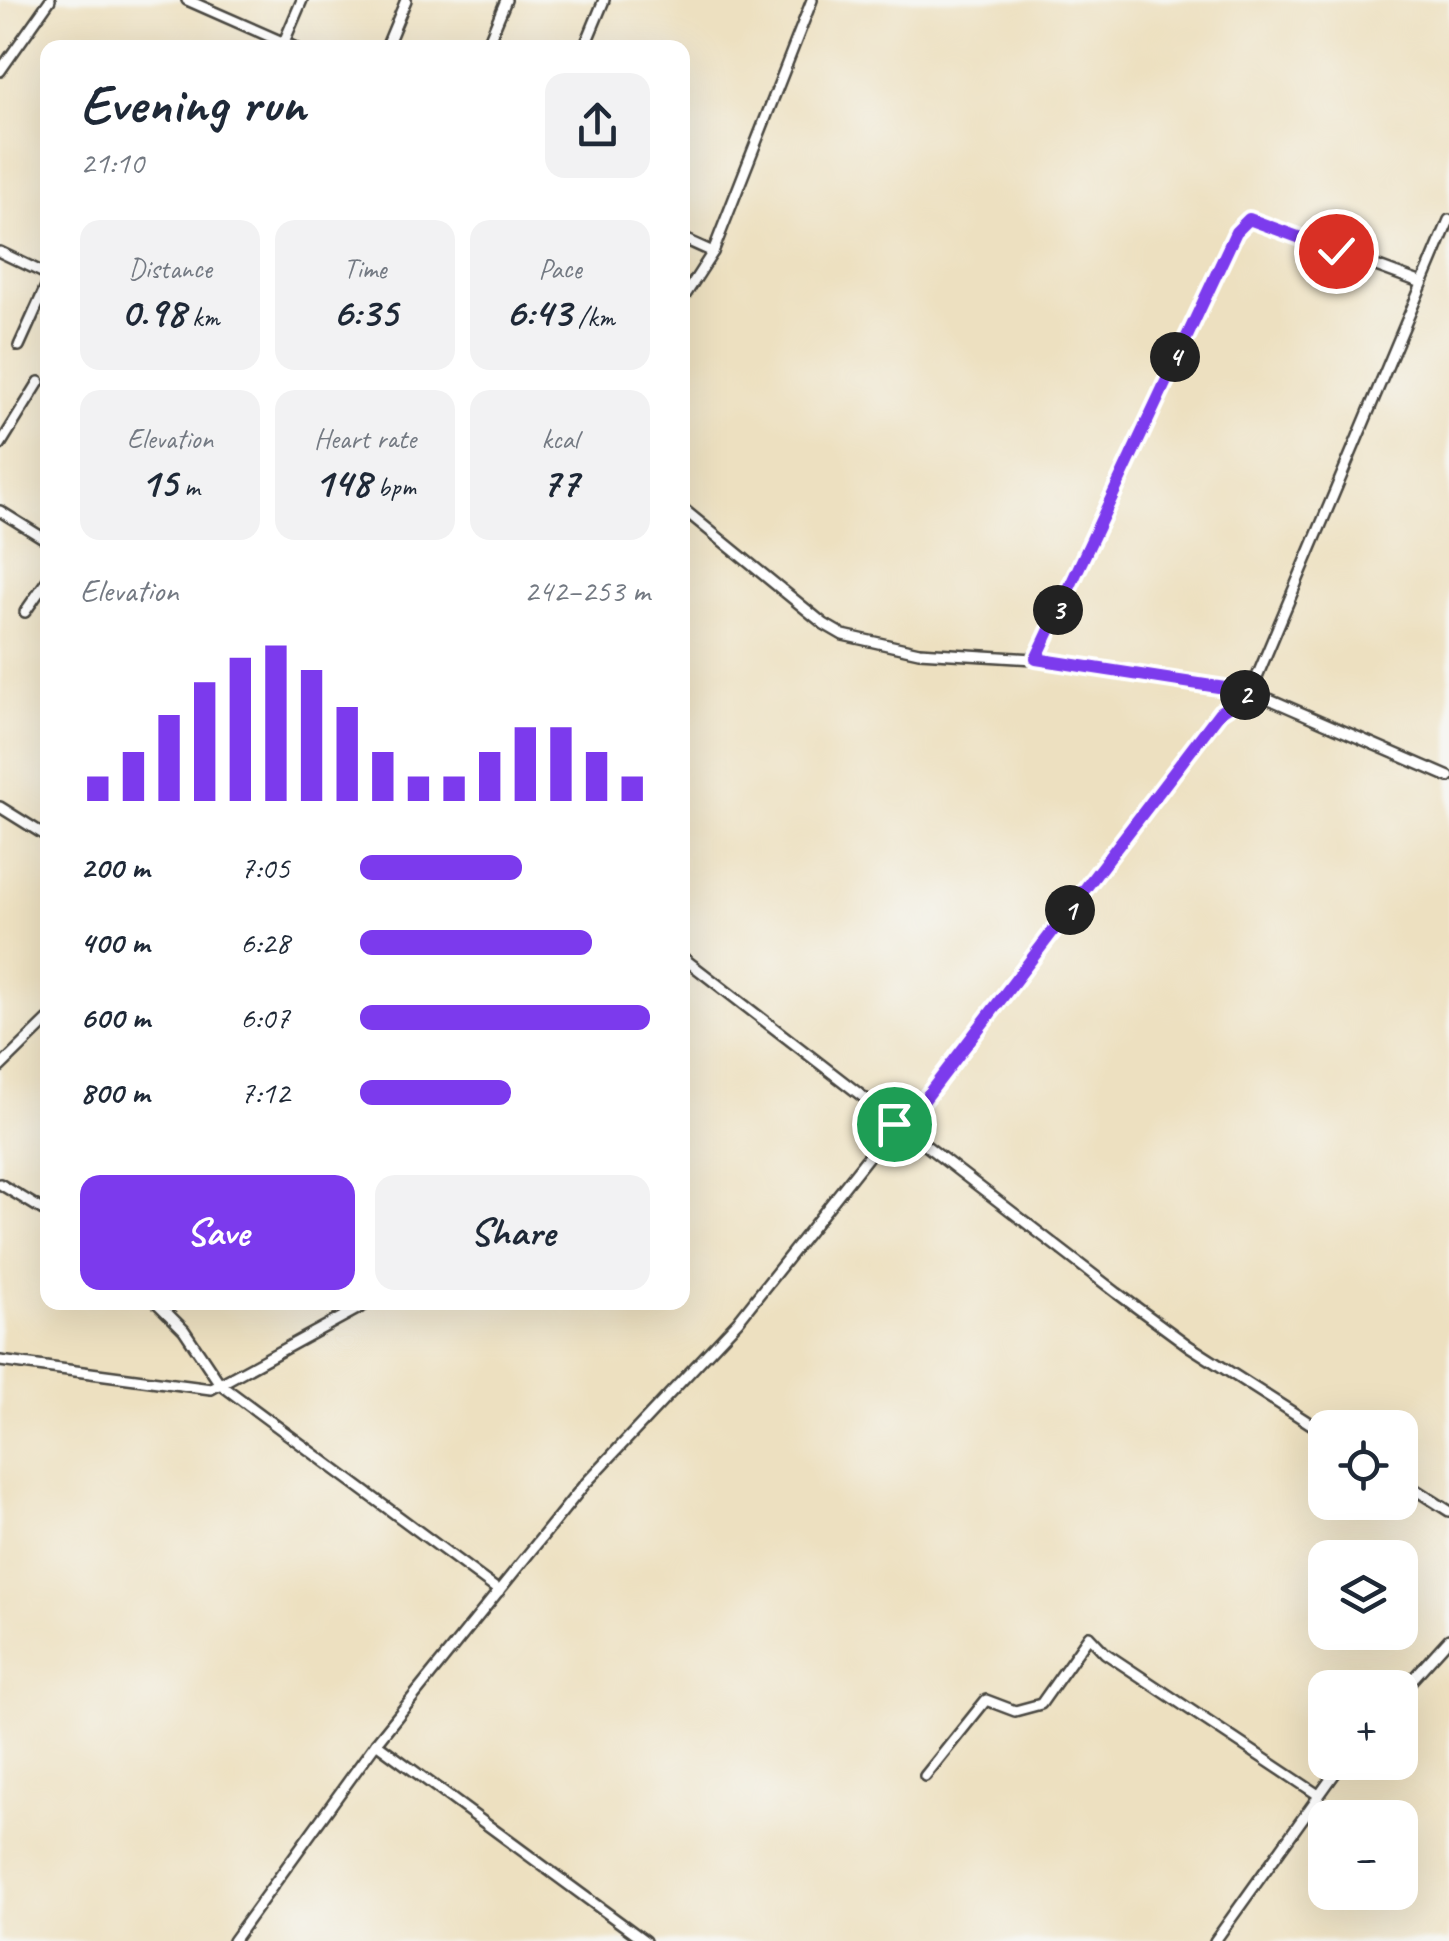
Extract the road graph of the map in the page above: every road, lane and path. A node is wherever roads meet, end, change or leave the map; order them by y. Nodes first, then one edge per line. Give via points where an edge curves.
1 (50, 0) edge
2 (187, 0) edge
3 (302, 0) edge
4 (406, 0) edge
5 (506, 0) edge
6 (604, 0) edge
7 (798, 0) edge
8 (811, 2) edge
9 (202, 3) edge
10 (280, 40) edge
11 (285, 40) edge
12 (389, 40) edge
13 (489, 40) edge
14 (587, 40) edge
15 (0, 48) edge
16 (12, 54) junction
17 (0, 71) edge
18 (1449, 220) edge
19 (690, 242) edge
20 (0, 252) edge
21 (713, 252) junction
22 (40, 274) edge
23 (1422, 283) junction
24 (690, 288) edge
25 (40, 297) edge
26 (19, 346) dead end
27 (39, 382) dead end
28 (0, 444) edge
29 (0, 511) edge
30 (690, 515) edge
31 (40, 536) edge
32 (40, 590) edge
33 (25, 612) dead end
34 (1036, 659) junction
35 (1251, 692) junction
36 (1449, 777) edge
37 (0, 807) edge
38 (40, 832) edge
39 (690, 966) edge
40 (40, 1028) edge
41 (0, 1068) edge
42 (894, 1124) junction
43 (0, 1184) edge
44 (40, 1208) edge
45 (164, 1310) edge
46 (355, 1310) edge
47 (0, 1362) edge
48 (220, 1384) junction
49 (1308, 1421) edge
50 (1418, 1491) edge
51 (1449, 1510) edge
52 (499, 1591) junction
53 (1449, 1639) edge
54 (1418, 1673) edge
55 (376, 1743) junction
56 (925, 1776) dead end
57 (1328, 1780) edge
58 (1317, 1794) junction
59 (234, 1941) edge
60 (645, 1941) edge
61 (1215, 1941) edge

1 - 16 street
2 - 9 street
3 - 11 street
4 - 12 street
5 - 13 street
6 - 14 street
7 - 8 street
8 - 21 street
9 - 10 street
15 - 16 street
16 - 17 street
18 - 23 street
19 - 21 street
20 - 22 street
21 - 24 street
23 - 34 street via 1249,219 1236,232
23 - 35 street
25 - 26 street
27 - 28 street
29 - 31 street
30 - 34 street via 843,634 918,652
32 - 33 street
34 - 35 street
35 - 36 street
35 - 42 street via 1220,712 918,1108
37 - 38 street
39 - 42 street
40 - 41 street
42 - 49 street via 1188,1346
42 - 52 street via 738,1322 584,1485
43 - 44 street
45 - 48 street
46 - 48 street
47 - 48 street via 170,1387 211,1390
48 - 52 street
50 - 51 street
52 - 55 street
53 - 54 street
55 - 59 street
55 - 60 street
56 - 58 street via 986,1700 1015,1711 1041,1704 1089,1636 1105,1654
57 - 58 street
58 - 61 street

